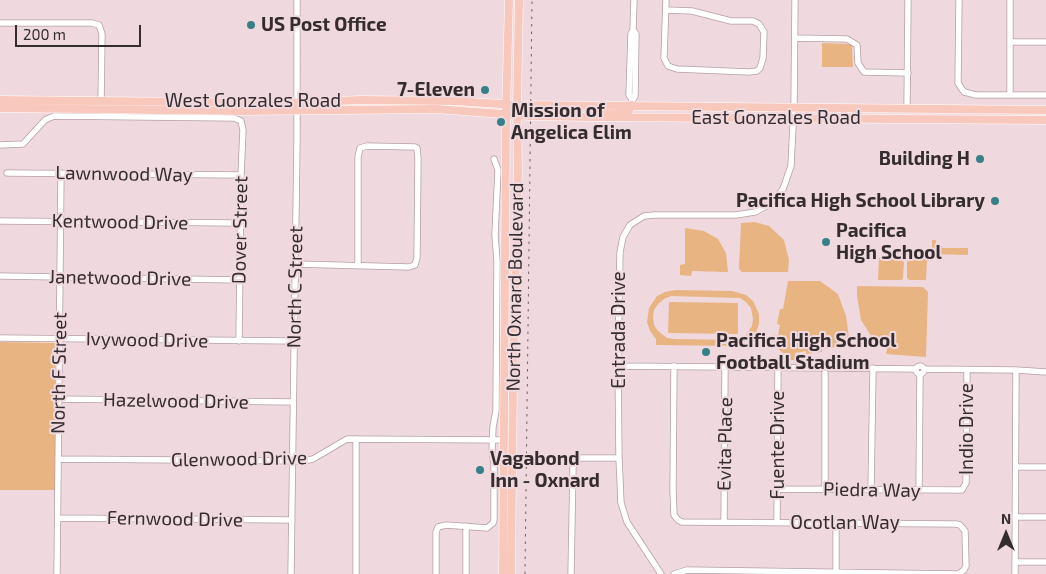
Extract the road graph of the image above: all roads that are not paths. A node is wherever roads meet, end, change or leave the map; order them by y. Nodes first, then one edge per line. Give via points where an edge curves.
1 (297, 0) edge
2 (509, 0) edge
3 (519, 0) edge
4 (634, 0) edge
5 (666, 0) edge
6 (794, 0) edge
7 (908, 0) edge
8 (959, 0) edge
9 (1010, 0) edge
10 (666, 10) junction
11 (0, 23) edge
12 (633, 30) junction
13 (795, 38) junction
14 (1010, 42) junction
15 (1046, 42) edge
16 (630, 52) junction
17 (908, 73) junction
18 (635, 79) junction
19 (1010, 95) junction
20 (1046, 95) edge
21 (0, 100) edge
22 (101, 102) junction
23 (632, 102) junction
24 (506, 104) junction
25 (387, 105) junction
26 (517, 105) junction
27 (297, 106) junction
28 (0, 108) edge
29 (794, 108) junction
30 (907, 109) junction
31 (970, 110) junction
32 (1046, 110) edge
33 (506, 113) junction
34 (517, 115) junction
35 (599, 118) junction
36 (792, 118) junction
37 (870, 119) junction
38 (906, 119) junction
39 (1046, 120) edge
40 (0, 145) edge
41 (494, 159) dead end
42 (8, 173) dead end
43 (61, 173) junction
44 (240, 175) junction
45 (0, 221) edge
46 (60, 221) junction
47 (240, 223) junction
48 (506, 230) junction
49 (516, 238) junction
50 (295, 264) junction
51 (358, 266) junction
52 (0, 276) edge
53 (60, 277) junction
54 (240, 280) junction
55 (0, 338) edge
56 (59, 338) junction
57 (239, 340) junction
58 (294, 341) junction
59 (619, 366) junction
60 (674, 366) junction
61 (725, 367) junction
62 (778, 367) junction
63 (872, 368) junction
64 (967, 370) junction
65 (1016, 370) junction
66 (827, 371) junction
67 (922, 372) junction
68 (1046, 372) edge
69 (59, 400) junction
70 (293, 402) junction
71 (513, 414) junction
72 (356, 438) junction
73 (505, 440) junction
74 (492, 441) junction
75 (513, 454) junction
76 (619, 458) junction
77 (58, 459) junction
78 (292, 461) junction
79 (1016, 466) junction
80 (1046, 467) edge
81 (965, 488) joint
82 (778, 489) junction
83 (825, 489) junction
84 (871, 490) junction
85 (919, 490) junction
86 (1015, 517) junction
87 (58, 518) junction
88 (1046, 518) edge
89 (292, 520) junction
90 (724, 522) junction
91 (777, 523) junction
92 (836, 523) junction
93 (466, 526) junction
94 (1016, 562) junction
95 (1046, 562) edge
96 (510, 572) edge
97 (836, 573) edge
98 (57, 574) edge
99 (291, 574) edge
100 (356, 574) edge
101 (436, 574) edge
102 (466, 574) edge
103 (503, 574) edge
104 (570, 574) edge
105 (661, 574) edge
106 (674, 574) edge
107 (1015, 574) edge

1 - 27 street, North C Street
2 - 24 main road, North Oxnard Boulevard
3 - 26 main road, North Oxnard Boulevard
4 - 12 street
5 - 10 street
6 - 13 street, Entrada Drive
7 - 17 street
8 - 19 street via 958,83 964,92 976,95
9 - 14 street
10 - 10 street via 700,12 731,21 756,22 764,32 763,58 758,71 677,70 668,66 664,58
11 - 22 street via 92,23 101,27
12 - 16 street
12 - 18 street via 636,34
13 - 17 street via 847,39 857,45 858,63 864,72
13 - 29 street, Entrada Drive
14 - 15 street
14 - 19 street
16 - 18 street
16 - 23 street via 629,95
17 - 30 street
18 - 23 street
19 - 20 street
21 - 22 main road, West Gonzales Road
22 - 27 main road, West Gonzales Road
23 - 26 main road, East Gonzales Road
23 - 29 main road, East Gonzales Road
23 - 35 main road via 629,111 610,112
24 - 25 main road, West Gonzales Road via 453,101
24 - 26 main road, East Gonzales Road
24 - 33 main road, North Oxnard Boulevard
25 - 27 main road, West Gonzales Road
25 - 33 main road, West Gonzales Road
26 - 34 main road, North Oxnard Boulevard
27 - 28 main road, West Gonzales Road
27 - 50 street, North C Street
29 - 30 main road, East Gonzales Road
29 - 36 street, Entrada Drive
30 - 31 main road, East Gonzales Road
30 - 37 main road via 902,113 878,114
31 - 32 main road, East Gonzales Road
31 - 38 main road via 963,114 912,113
33 - 34 main road, East Gonzales Road
33 - 48 main road, North Oxnard Boulevard
34 - 35 main road, East Gonzales Road
34 - 49 main road, North Oxnard Boulevard
35 - 36 main road, East Gonzales Road
36 - 37 main road, East Gonzales Road
36 - 59 street, Entrada Drive via 791,166 784,189 772,203 746,214 654,215 644,216 630,225 620,244
37 - 38 main road, East Gonzales Road
38 - 39 main road, East Gonzales Road
40 - 44 street, Dover Street via 20,145 45,120 54,116 234,118 241,121 243,130
41 - 74 street via 498,170 496,411
42 - 43 street, Lawnwood Way
43 - 44 street, Lawnwood Way
43 - 46 street, North F Street
44 - 47 street, Dover Street
45 - 46 street, Kentwood Drive
46 - 47 street, Kentwood Drive
46 - 53 street, North F Street
47 - 54 street, Dover Street
48 - 49 main road
48 - 73 main road, North Oxnard Boulevard
49 - 71 main road, North Oxnard Boulevard
50 - 51 street
50 - 58 street, North C Street
51 - 51 street via 409,267 417,262 418,159 415,147 360,148
52 - 53 street, Janetwood Drive
53 - 54 street, Janetwood Drive
53 - 56 street, North F Street
54 - 57 street, Dover Street
55 - 56 street, Ivywood Drive
56 - 57 street, Ivywood Drive
56 - 69 street, North F Street
57 - 58 street, Ivywood Drive
58 - 70 street, North C Street
59 - 60 street
59 - 76 street, Entrada Drive
60 - 61 street
60 - 90 street, Ocotlan Way via 674,515 682,522
61 - 62 street
61 - 90 street, Evita Place
62 - 66 street via 821,368 822,372
62 - 82 street, Fuente Drive
63 - 66 street
63 - 67 street via 916,369 920,366
63 - 84 street
64 - 65 street
64 - 67 street
64 - 81 street, Indio Drive
65 - 68 street
65 - 79 street
66 - 83 street
67 - 85 street
69 - 70 street, Hazelwood Drive
69 - 77 street, North F Street
70 - 78 street, North C Street
71 - 73 main road via 508,419 509,432
71 - 75 main road, North Oxnard Boulevard
72 - 74 street, Glenwood Drive
72 - 78 street, Glenwood Drive via 339,442 313,459
72 - 100 street
73 - 74 street, Glenwood Drive
73 - 75 main road
73 - 103 main road, North Oxnard Boulevard
74 - 93 street via 494,520 490,526 482,528
75 - 96 main road, North Oxnard Boulevard
76 - 104 street via 581,458 573,467
76 - 105 street, Entrada Drive via 624,515
77 - 78 street, Glenwood Drive
77 - 87 street, North F Street
78 - 89 street, North C Street
79 - 80 street
79 - 86 street
81 - 85 street, Piedra Way via 960,491
82 - 83 street, Piedra Way
82 - 91 street, Fuente Drive
83 - 84 street, Piedra Way
84 - 85 street, Piedra Way
86 - 88 street
86 - 94 street
87 - 89 street, Fernwood Drive
87 - 98 street, North F Street
89 - 99 street, North C Street
90 - 91 street, Ocotlan Way
91 - 92 street, Ocotlan Way
92 - 97 street
92 - 97 street, Ocotlan Way via 956,524 966,533 966,566 961,572
93 - 101 street via 442,525 436,529
93 - 102 street
94 - 95 street
94 - 107 street
97 - 106 street via 687,570

